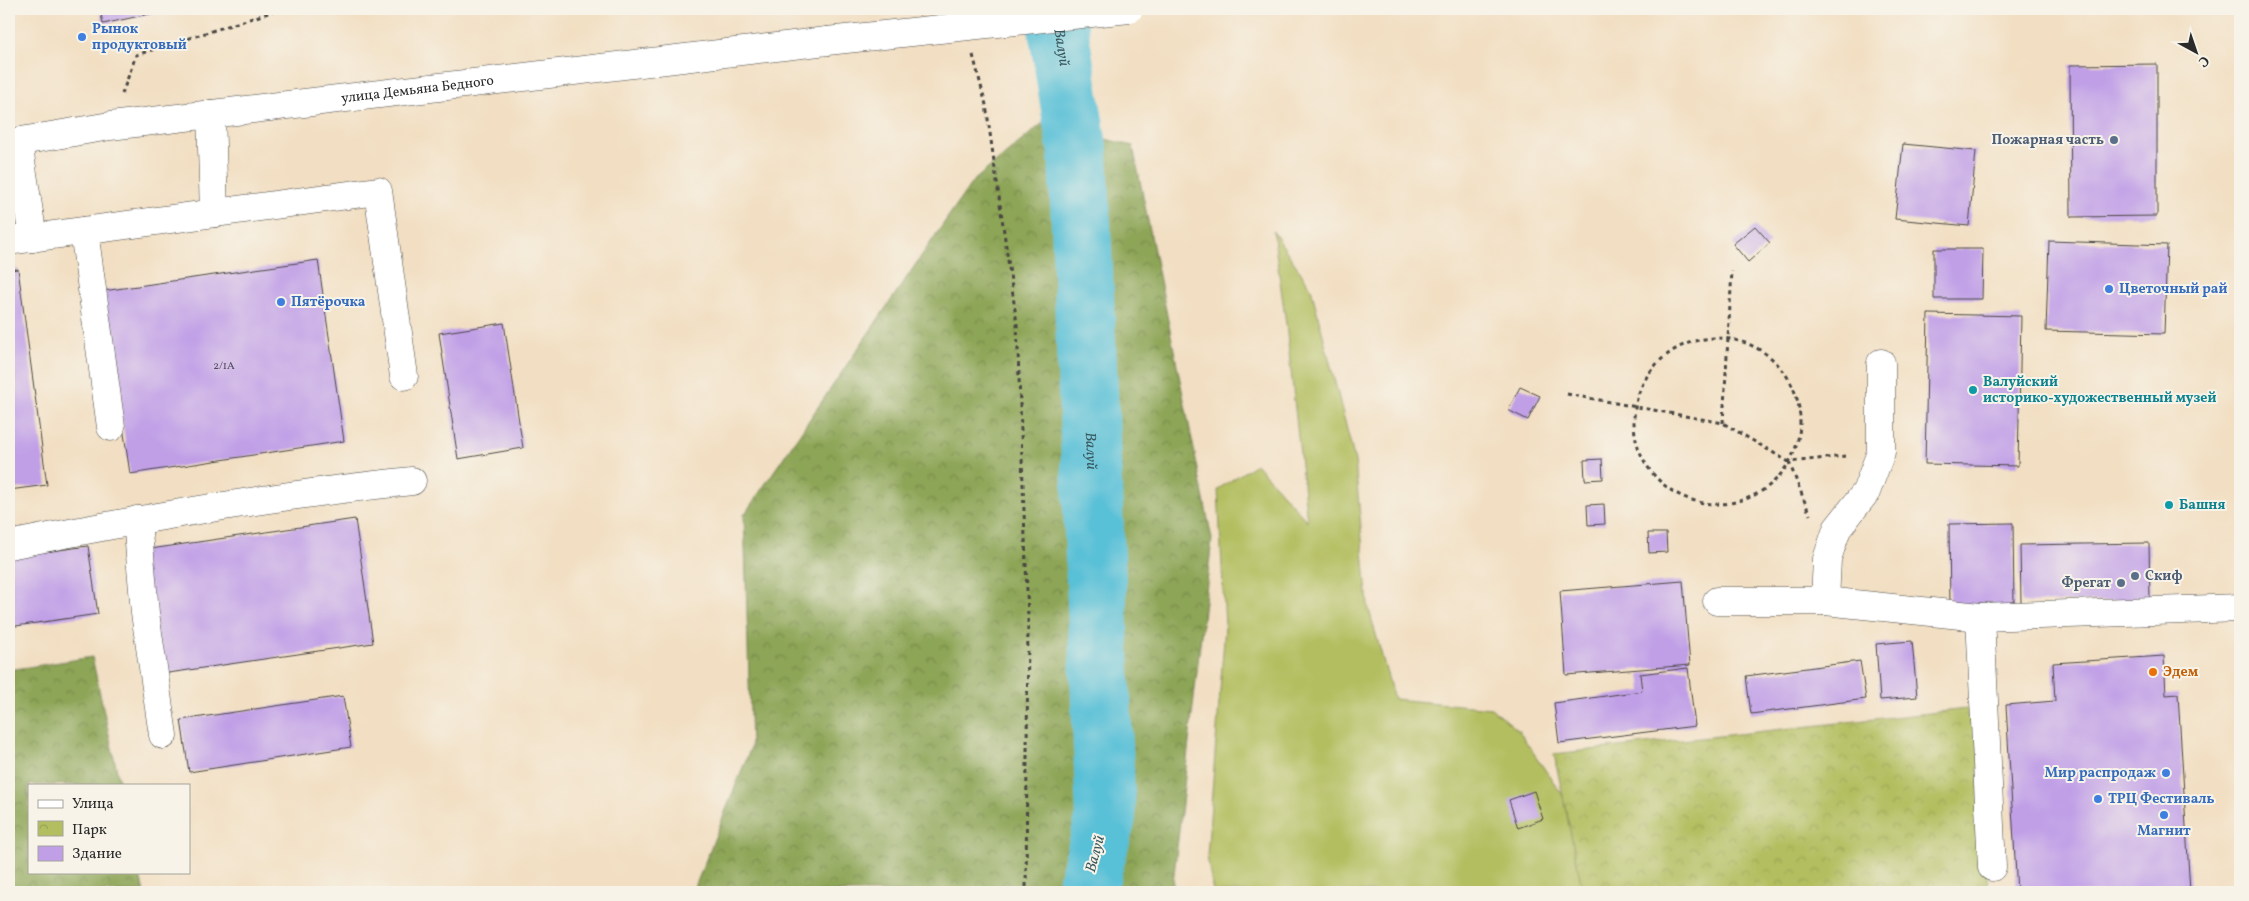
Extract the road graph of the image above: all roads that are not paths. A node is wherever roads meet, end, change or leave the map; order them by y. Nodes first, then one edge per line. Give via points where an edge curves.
1 (1129, 9) edge
2 (211, 114) junction
3 (13, 142) edge
4 (214, 213) junction
5 (84, 231) junction
6 (21, 240) edge
7 (1881, 364) dead end
8 (404, 376) dead end
9 (111, 427) dead end
10 (412, 481) dead end
11 (137, 520) junction
12 (9, 545) edge
13 (1717, 601) dead end
14 (1825, 601) junction
15 (2240, 608) edge
16 (1980, 616) junction
17 (162, 735) dead end
18 (1992, 867) dead end

1 - 2 main road, улица Демьяна Бедного, bridge via 827,41
2 - 3 main road, улица Демьяна Бедного
2 - 4 main road
3 - 6 main road
4 - 5 main road
4 - 8 main road via 378,191
5 - 6 main road
5 - 9 main road
7 - 14 main road via 1881,452 1866,492 1837,529 1827,559
10 - 11 main road
11 - 12 main road
11 - 17 main road via 145,613
13 - 14 main road
14 - 16 main road
15 - 16 main road
16 - 18 main road

